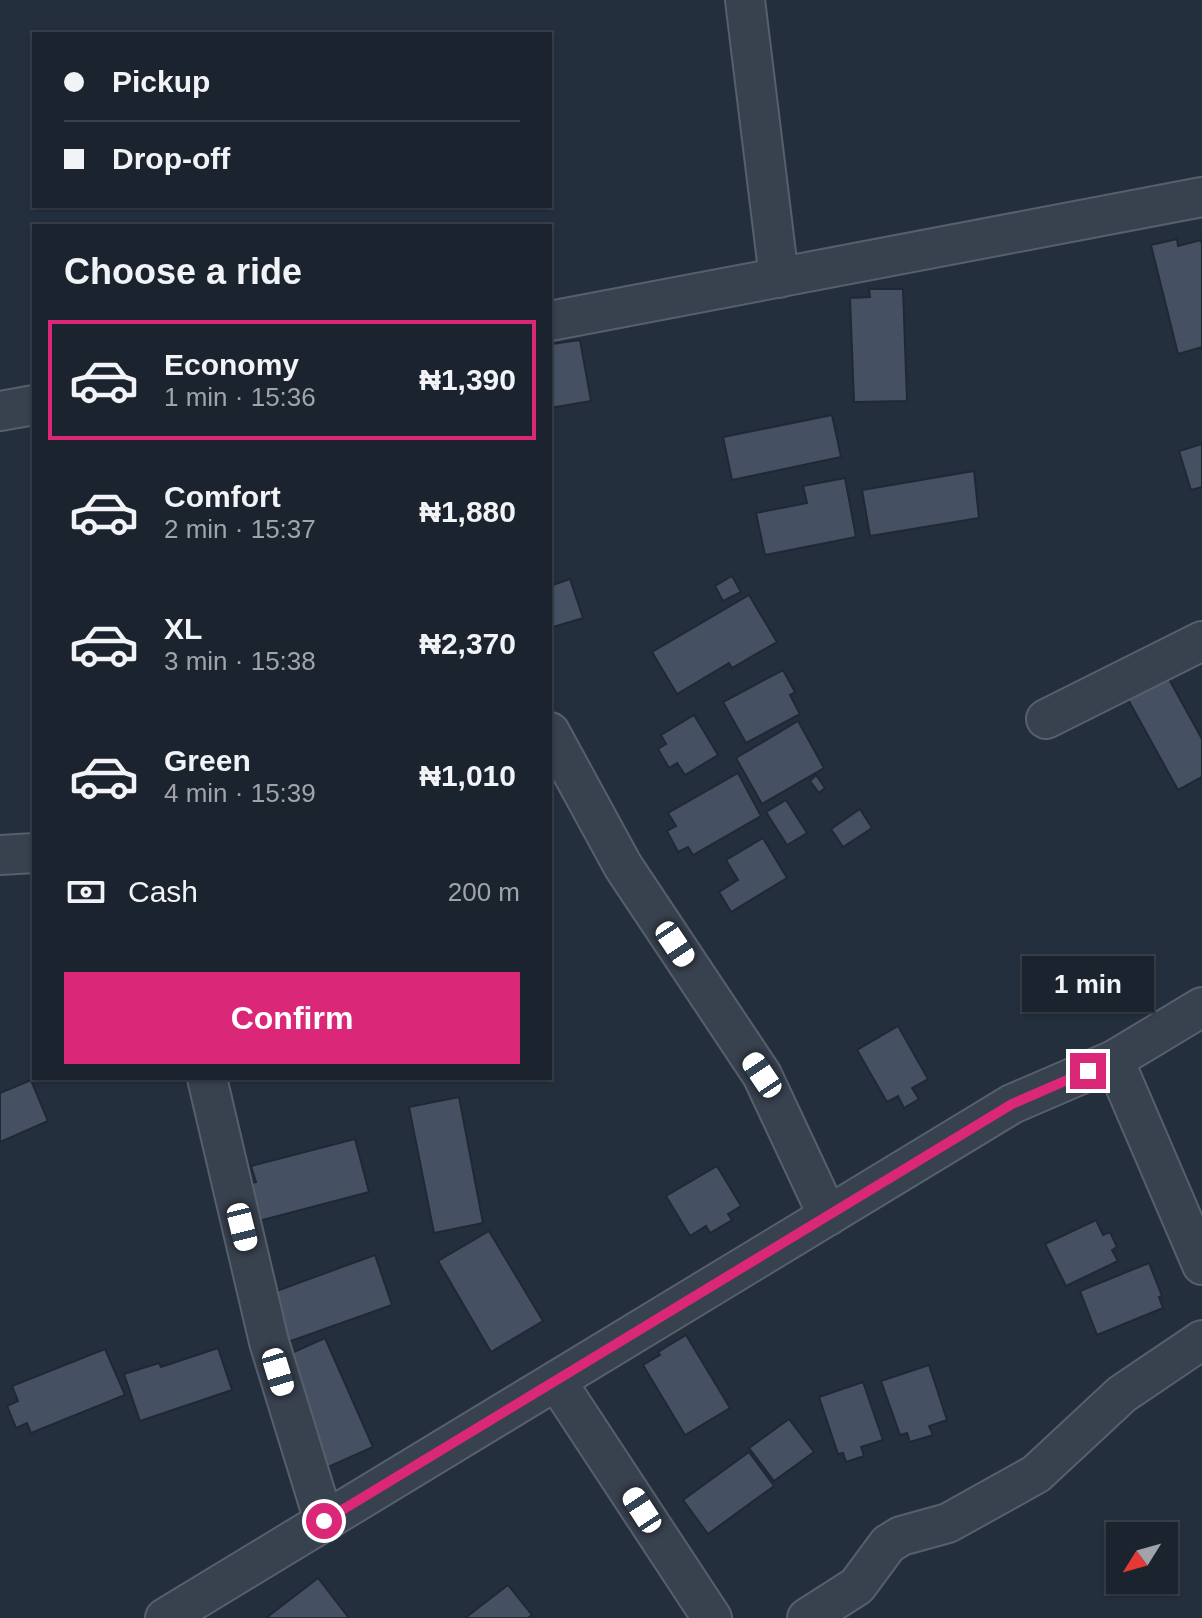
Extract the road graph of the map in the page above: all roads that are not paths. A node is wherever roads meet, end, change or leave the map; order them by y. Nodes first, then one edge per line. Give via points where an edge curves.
1 (745, 0) edge
2 (1202, 197) edge
3 (779, 278) junction
4 (552, 321) edge
5 (32, 405) edge
6 (0, 411) edge
7 (1202, 641) edge
8 (1046, 719) dead end
9 (552, 736) edge
10 (32, 853) edge
11 (0, 855) edge
12 (1202, 1007) edge
13 (1114, 1060) junction
14 (207, 1080) edge
15 (828, 1216) junction
16 (1202, 1265) edge
17 (1202, 1340) edge
18 (557, 1382) junction
19 (324, 1521) junction
20 (165, 1618) edge
21 (712, 1618) edge
22 (807, 1618) edge

1 - 3 street
2 - 3 street
3 - 4 street
5 - 6 street
7 - 8 street
9 - 15 street via 623,866 762,1075
10 - 11 street
12 - 13 street
13 - 15 street via 1012,1104
13 - 16 street
14 - 19 street via 269,1342
15 - 18 street
17 - 22 street via 1122,1394 1036,1474 948,1523 888,1544 857,1586
18 - 19 street
18 - 21 street
19 - 20 street

